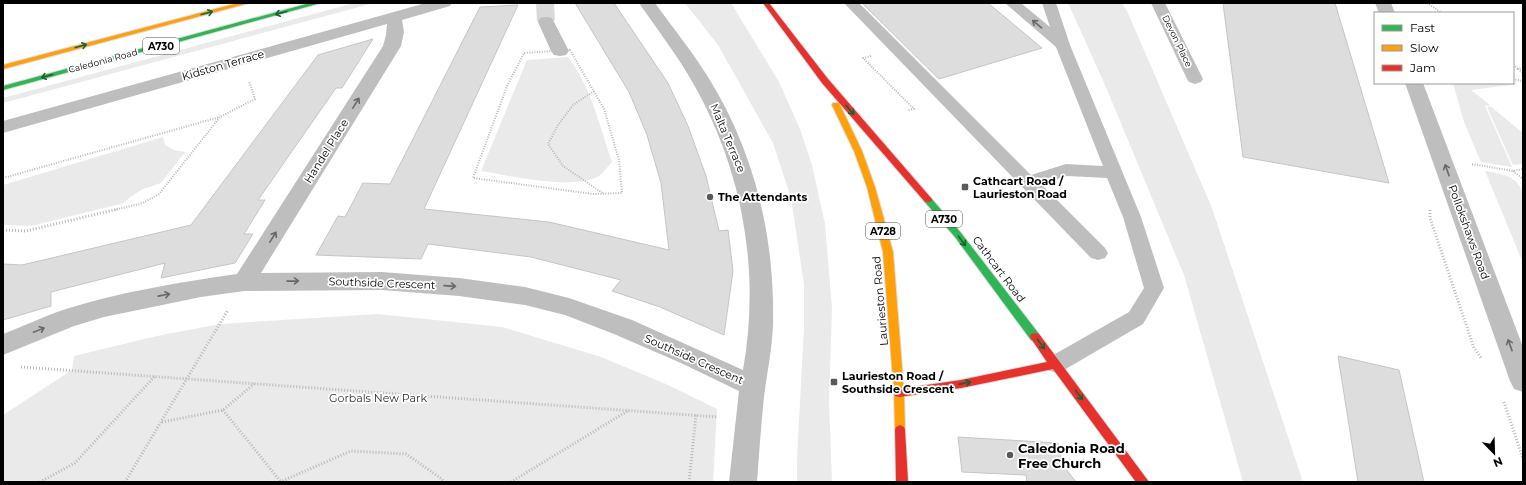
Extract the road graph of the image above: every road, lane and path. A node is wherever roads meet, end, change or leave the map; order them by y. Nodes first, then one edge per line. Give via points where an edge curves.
1 (246, 3) edge
2 (318, 3) edge
3 (444, 3) edge
4 (647, 3) edge
5 (766, 3) edge
6 (851, 3) edge
7 (1012, 3) edge
8 (1049, 3) edge
9 (1158, 3) edge
10 (1427, 3) edge
11 (1440, 12) edge
12 (392, 17) junction
13 (546, 22) tunnel mouth
14 (1063, 45) junction
15 (560, 51) junction
16 (242, 59) junction
17 (1514, 66) edge
18 (3, 67) edge
19 (1523, 68) edge
20 (1518, 69) junction
21 (1523, 73) edge
22 (1195, 79) dead end
23 (825, 81) junction
24 (1414, 84) edge
25 (3, 88) edge
26 (594, 91) junction
27 (220, 116) junction
28 (3, 127) edge
29 (1443, 159) junction
30 (1523, 169) edge
31 (1513, 171) junction
32 (1114, 172) junction
33 (3, 178) edge
34 (1523, 179) edge
35 (1028, 182) junction
36 (605, 194) junction
37 (3, 230) edge
38 (1098, 253) dead end
39 (244, 282) junction
40 (3, 345) edge
41 (1056, 364) junction
42 (18, 367) dead end
43 (155, 376) junction
44 (187, 380) junction
45 (1523, 381) edge
46 (255, 384) junction
47 (753, 386) junction
48 (899, 392) junction
49 (223, 410) junction
50 (629, 410) junction
51 (696, 415) junction
52 (749, 418) junction
53 (162, 422) junction
54 (40, 482) edge
55 (125, 482) edge
56 (280, 482) edge
57 (444, 482) edge
58 (511, 482) edge
59 (689, 482) edge
60 (743, 482) edge
61 (902, 482) edge
62 (1143, 482) edge

18 -> 1 main road, Caledonia Road / A730
2 -> 25 main road, Caledonia Road / A730
3 - 12 street, Kidston Terrace
4 - 47 street, Malta Terrace via 699,78 722,120 747,184 758,244 760,280 761,325
5 - 23 main road, Cathcart Road / A728
6 - 35 lane
14 -> 7 lane
8 - 14 lane
9 - 22 lane, Devon Place
10 - 11 path
12 - 16 street, Kidston Terrace
39 -> 12 street, Handel Place via 392,46 396,33 396,23
13 - 15 street
14 - 32 lane
15 - 26 path via 570,50
15 - 36 path via 524,53 506,86 473,178
16 - 27 path via 255,99
16 - 28 street, Kidston Terrace
17 - 20 path
19 - 20 path
20 - 21 path
23 -> 41 main road, Cathcart Road / A730 via 958,235
23 - 48 main road, Laurieston Road / A728 via 858,152 880,217 888,252
24 - 29 street, Pollokshaws Road
26 - 36 path via 604,109 619,160 622,193
26 - 36 path via 573,105 548,144 562,166
27 - 33 path
27 - 37 path via 159,194 143,203 26,231
29 - 31 path
45 -> 29 street, Pollokshaws Road
30 - 31 path
31 - 34 path
32 - 35 lane via 1066,170
32 - 41 lane via 1132,217 1154,288 1136,318
35 - 38 lane
40 -> 39 street, Southside Crescent via 68,318 104,308 200,288
39 - 44 path
39 -> 47 street, Southside Crescent via 382,281 459,287 525,296 569,307 623,327
48 -> 41 main road via 961,384
41 -> 62 main road, Cathcart Road / A730
42 - 43 path
43 - 44 path
43 - 54 path via 75,463
44 - 46 path
44 - 53 path
46 - 49 path
46 - 50 path
47 - 52 street, Malta Terrace
48 - 61 main road, Laurieston Road / A728
49 - 53 path
49 - 56 path
50 - 51 path
50 - 58 path
51 - 52 path
51 - 59 path
52 - 60 street, Malta Terrace
53 - 55 path
56 - 57 path via 351,451 406,454

